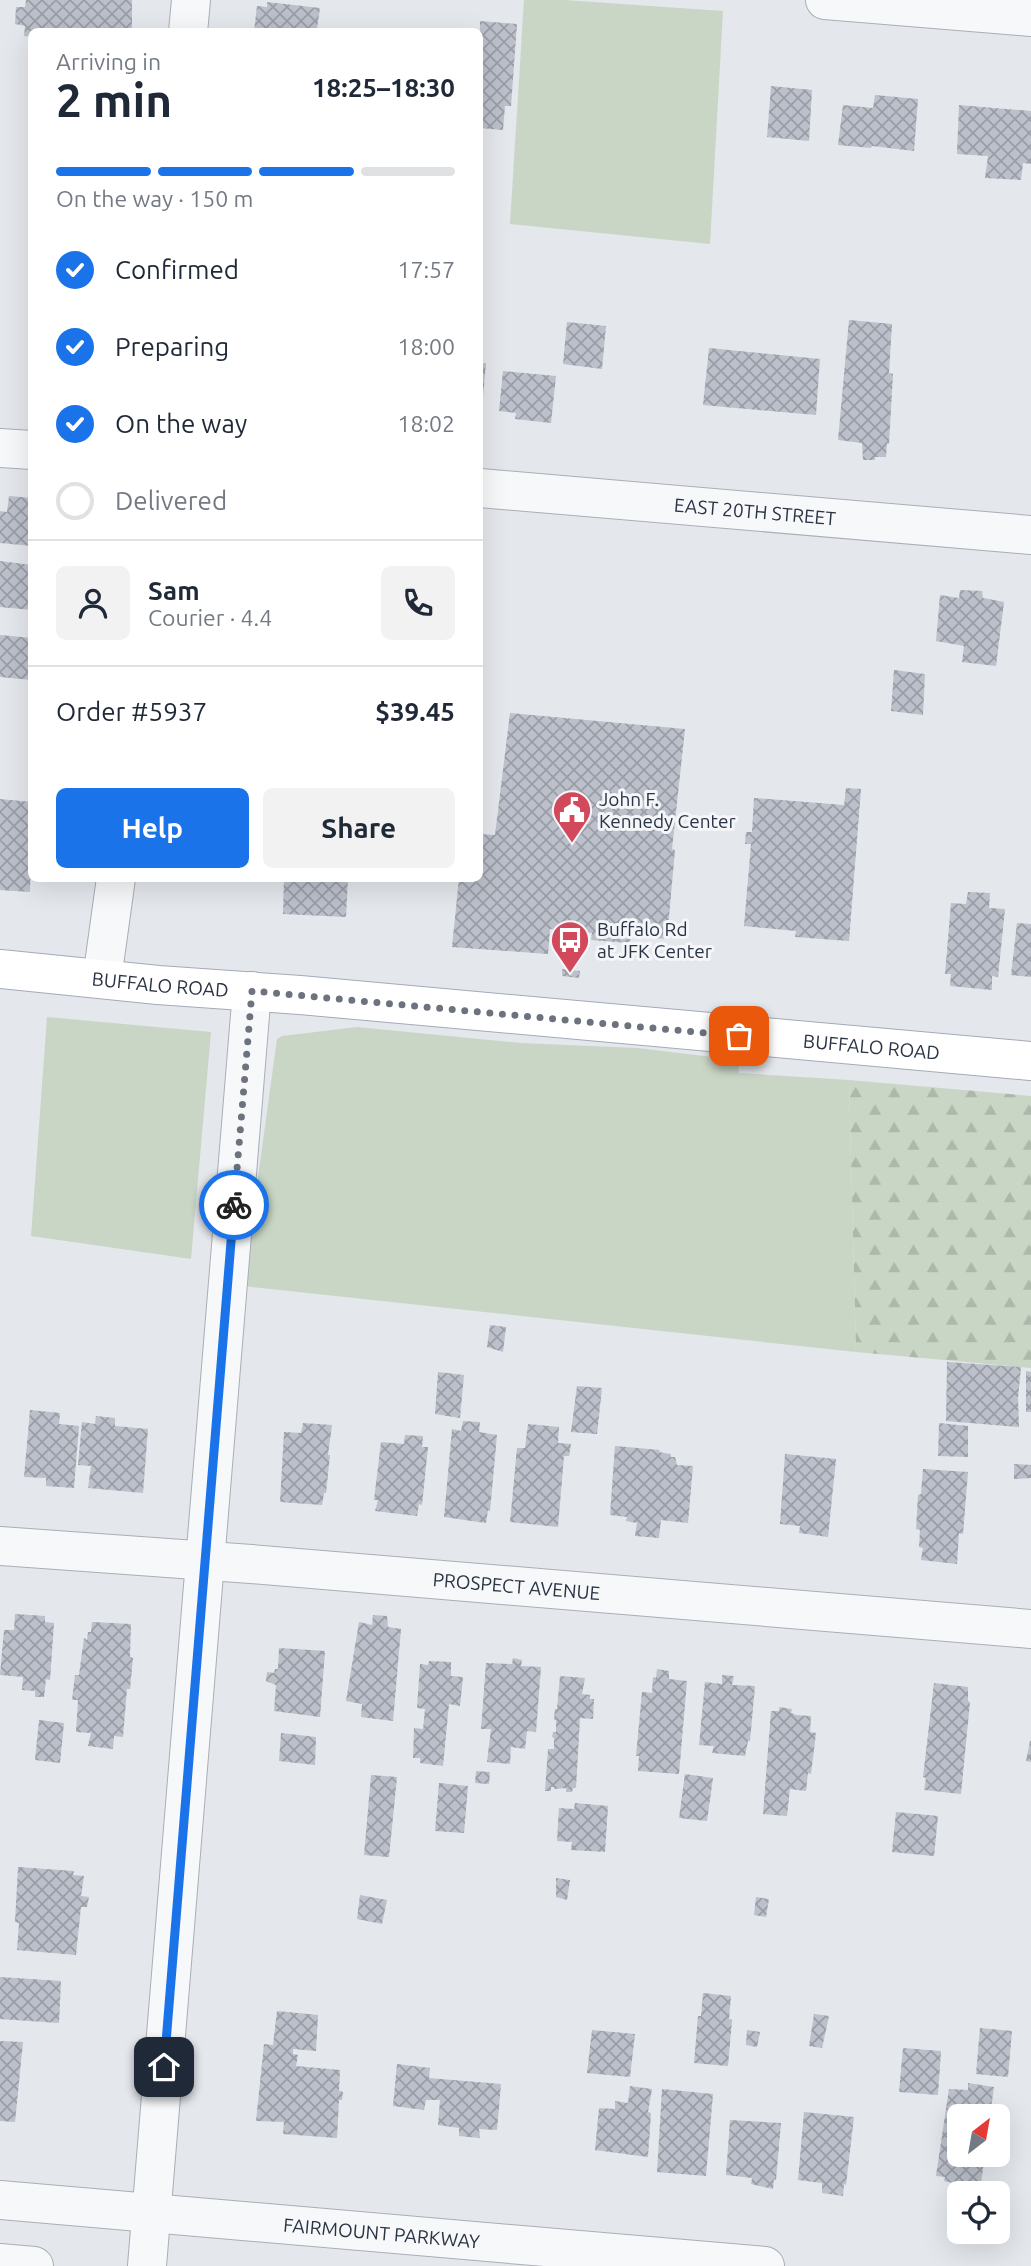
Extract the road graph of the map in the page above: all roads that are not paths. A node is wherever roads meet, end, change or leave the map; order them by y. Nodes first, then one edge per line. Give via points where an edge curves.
1 (191, 0) edge
2 (825, 0) edge
3 (1031, 17) edge
4 (188, 28) edge
5 (0, 448) edge
6 (28, 450) edge
7 (483, 488) edge
8 (1031, 535) edge
9 (115, 882) edge
10 (0, 969) edge
11 (102, 979) junction
12 (252, 991) junction
13 (1031, 1061) edge
14 (0, 1546) edge
15 (205, 1561) junction
16 (1031, 1629) edge
17 (0, 2200) edge
18 (152, 2213) junction
19 (0, 2263) edge
20 (34, 2266) edge
21 (147, 2266) edge
22 (765, 2266) edge

1 - 4 street
2 - 3 street
5 - 6 street
7 - 8 street, EAST 20TH STREET
9 - 11 street
10 - 11 main road, BUFFALO ROAD
11 - 12 main road, BUFFALO ROAD
12 - 13 main road, BUFFALO ROAD
12 - 15 street
14 - 15 street, PROSPECT AVENUE
15 - 16 street, PROSPECT AVENUE
15 - 18 street
17 - 18 street, FAIRMOUNT PARKWAY
18 - 21 street
18 - 22 street, FAIRMOUNT PARKWAY
19 - 20 street

